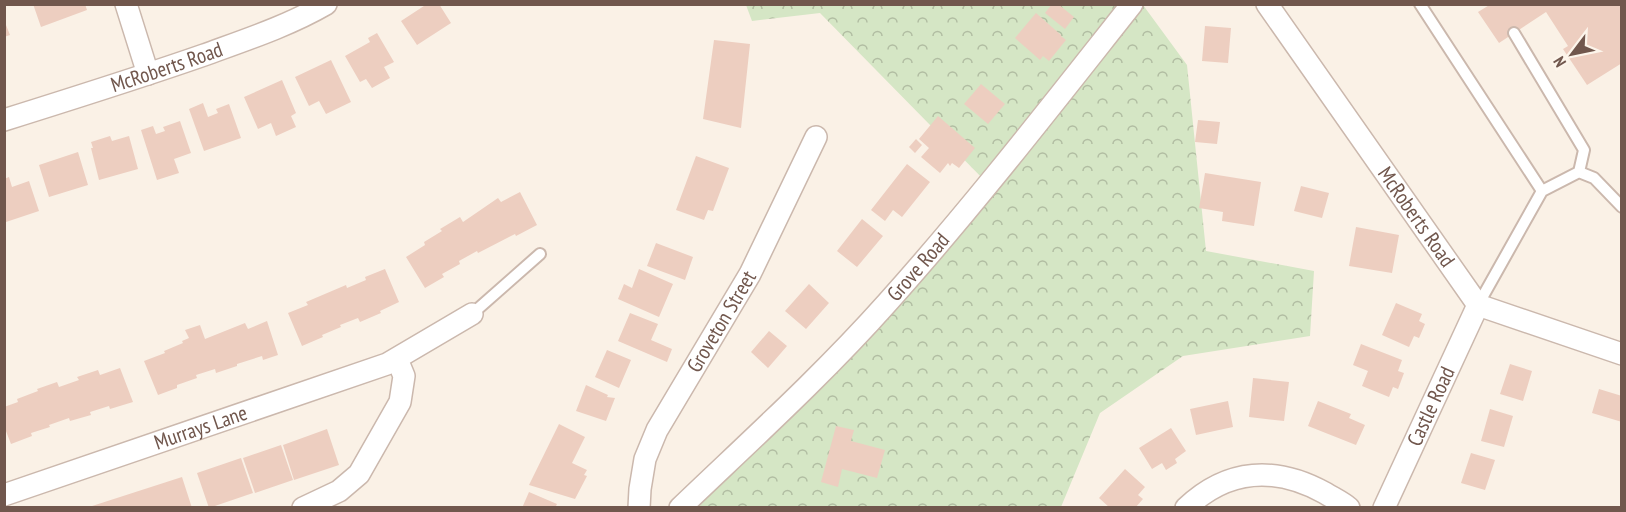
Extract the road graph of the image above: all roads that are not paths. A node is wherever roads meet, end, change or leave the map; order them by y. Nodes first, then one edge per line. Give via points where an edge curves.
1 (126, 4) edge
2 (326, 4) edge
3 (1132, 4) edge
4 (1267, 4) edge
5 (1420, 4) edge
6 (1514, 33) dead end
7 (148, 74) junction
8 (4, 120) edge
9 (816, 137) dead end
10 (1579, 172) junction
11 (1542, 191) junction
12 (1622, 207) edge
13 (540, 254) dead end
14 (1478, 305) junction
15 (472, 314) joint
16 (1622, 354) edge
17 (397, 358) junction
18 (4, 495) edge
19 (303, 507) edge
20 (639, 507) edge
21 (680, 507) edge
22 (1186, 507) edge
23 (1349, 507) edge
24 (1384, 507) edge

1 - 7 street
2 - 7 street, McRoberts Road via 239,42
3 - 21 street, Grove Road via 887,304 809,386
4 - 14 street, McRoberts Road
5 - 11 lane
6 - 10 lane via 1584,150
7 - 8 street, McRoberts Road
9 - 20 street, Groveton Street via 750,274 657,430 645,459
10 - 11 lane
10 - 12 lane via 1594,178
11 - 14 lane
13 - 15 lane
14 - 16 street
14 - 24 street, Castle Road
15 - 17 street, Murrays Lane
17 - 18 street, Murrays Lane
17 - 19 street via 404,376 400,402 359,474 339,491
22 - 23 street via 1223,482 1252,475 1276,475 1313,486

